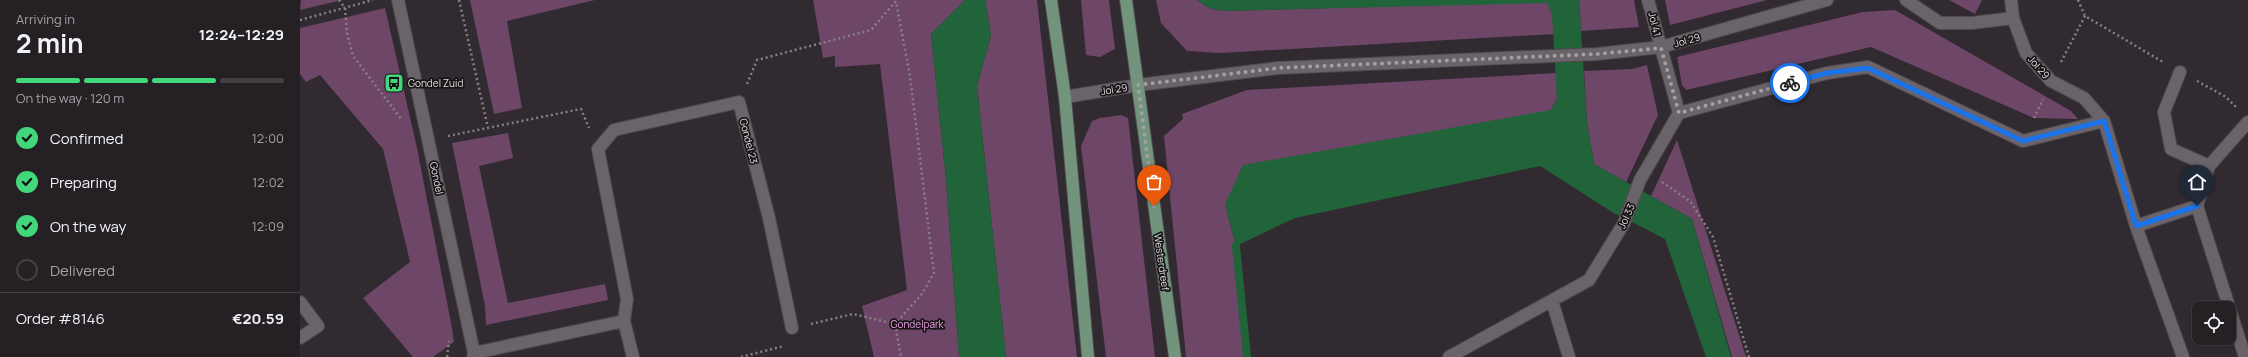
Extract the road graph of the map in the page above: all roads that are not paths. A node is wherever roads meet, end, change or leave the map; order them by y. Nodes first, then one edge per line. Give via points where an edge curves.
1 (398, 0) edge
2 (1051, 0) edge
3 (1126, 0) edge
4 (1648, 0) edge
5 (1827, 0) edge
6 (1906, 0) edge
7 (2011, 0) edge
8 (2013, 18) junction
9 (1661, 48) junction
10 (2180, 72) road end
11 (1138, 85) junction
12 (1065, 97) junction
13 (1679, 113) junction
14 (2104, 121) junction
15 (2248, 122) edge
16 (2209, 166) junction
17 (2197, 206) junction
18 (2136, 226) junction
19 (1552, 301) junction
20 (300, 302) edge
21 (624, 321) junction
22 (792, 328) road end
23 (300, 338) edge
24 (473, 355) edge
25 (632, 357) edge
26 (1088, 357) edge
27 (1175, 357) edge
28 (1449, 357) edge
29 (1569, 357) edge
30 (2183, 357) edge
31 (2245, 357) edge

1 - 24 street, Gondel
2 - 12 main road
3 - 11 main road, Westerdreef
4 - 9 street, Jol 41
5 - 9 street, Jol 29
6 - 8 street via 1940,23 1972,23
7 - 8 street, Jol 29
8 - 14 street, Jol 29 via 2026,53 2051,81 2084,98
9 - 11 street, Jol 29 via 1597,54 1278,68
9 - 13 street
10 - 16 street via 2164,112 2171,149
11 - 12 street, Jol 29
11 - 27 main road, Westerdreef
12 - 26 main road
13 - 14 street via 1827,73 1868,68 2023,141
13 - 19 street, Jol 33 via 1643,176 1624,224 1589,280
14 - 18 street, Jol 29
15 - 16 street
16 - 17 street
17 - 18 street
17 - 31 street
18 - 30 street, Jol 29
19 - 28 street, Jol 33
19 - 29 street
20 - 23 street via 318,326
21 - 22 street, Gondel 23 via 627,299 598,149 614,130 739,102 769,218
21 - 24 street
21 - 25 street

